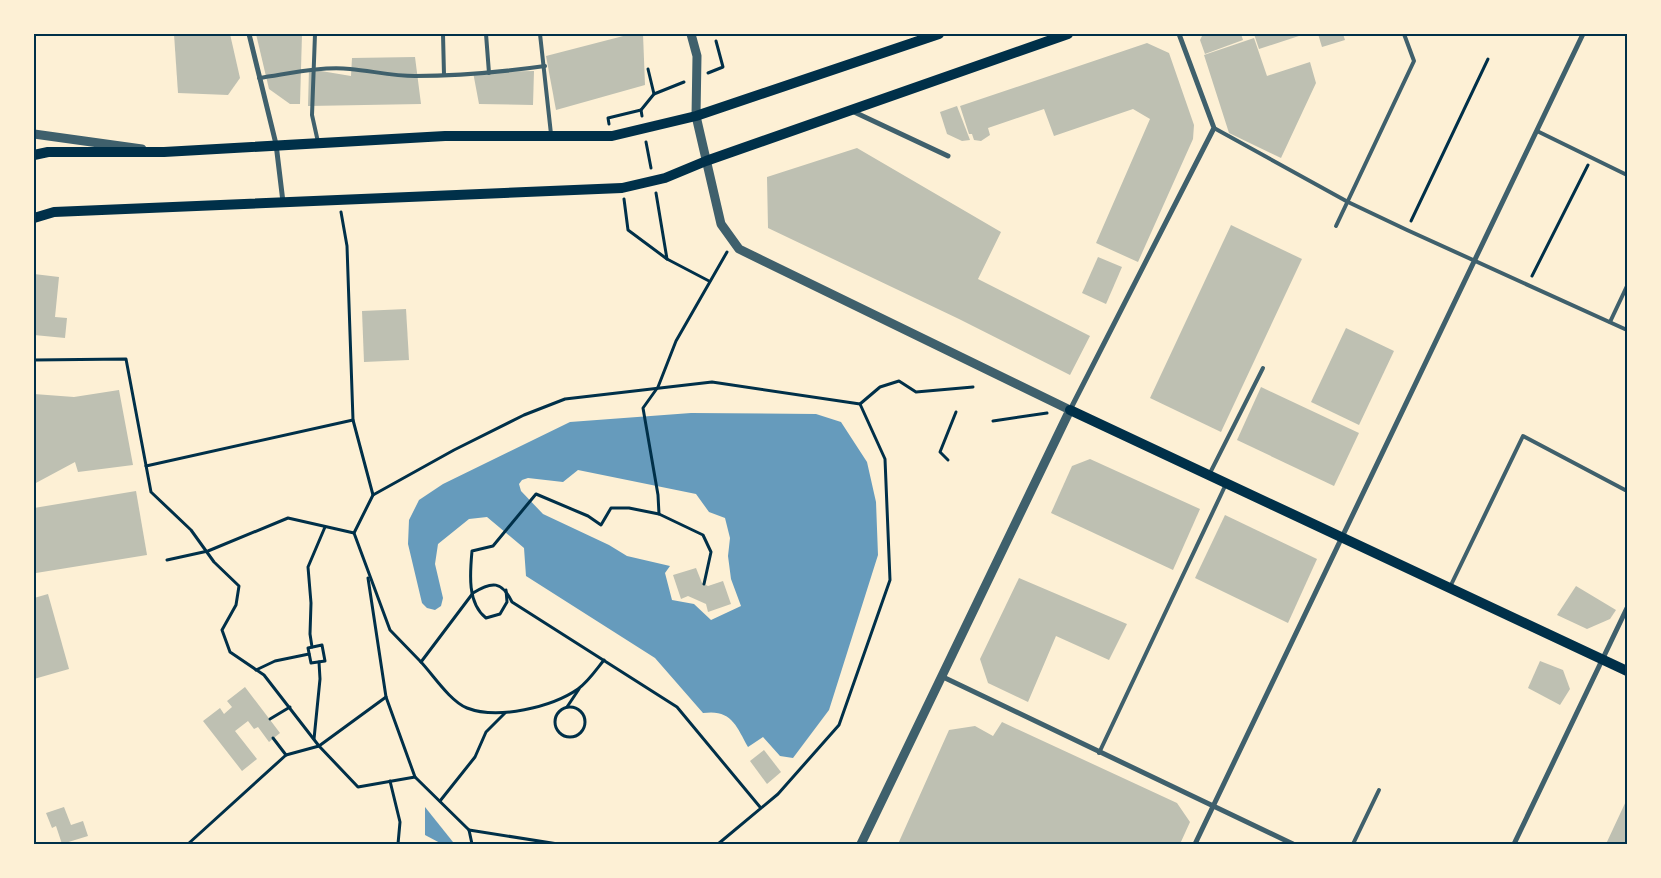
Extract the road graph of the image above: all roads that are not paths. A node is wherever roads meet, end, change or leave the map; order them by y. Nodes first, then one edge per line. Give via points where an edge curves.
1 (249, 34) edge
2 (315, 34) edge
3 (443, 34) edge
4 (486, 34) edge
5 (540, 34) edge
6 (692, 34) edge
7 (940, 34) edge
8 (1068, 34) edge
9 (1179, 34) edge
10 (1404, 34) edge
11 (1583, 34) edge
12 (545, 66) junction
13 (313, 70) junction
14 (490, 73) junction
15 (444, 75) junction
16 (259, 78) junction
17 (850, 110) junction
18 (696, 116) junction
19 (1214, 128) junction
20 (1537, 131) junction
21 (34, 134) edge
22 (551, 136) junction
23 (318, 142) junction
24 (276, 144) junction
25 (164, 152) junction
26 (34, 155) edge
27 (948, 156) dead end
28 (706, 161) junction
29 (1627, 175) edge
30 (283, 202) junction
31 (1348, 202) junction
32 (34, 218) edge
33 (1336, 226) dead end
34 (1475, 260) junction
35 (1627, 286) edge
36 (1610, 322) junction
37 (1627, 330) edge
38 (1263, 368) dead end
39 (1070, 410) junction
40 (1209, 475) junction
41 (1227, 483) junction
42 (1627, 491) edge
43 (1342, 537) junction
44 (1450, 588) junction
45 (1627, 608) edge
46 (1602, 659) junction
47 (1627, 671) edge
48 (943, 677) junction
49 (1099, 753) junction
50 (1379, 790) dead end
51 (1213, 806) junction
52 (861, 844) edge
53 (1195, 844) edge
54 (1293, 844) edge
55 (1353, 844) edge
56 (1514, 844) edge

1 - 16 street
2 - 13 lane
3 - 15 lane
4 - 14 lane
5 - 12 lane
6 - 18 street via 697,56
7 - 18 main road
8 - 17 main road
9 - 19 street
10 - 31 lane via 1414,61
11 - 20 street
12 - 14 lane
12 - 22 lane
13 - 15 lane
13 - 16 lane
13 - 23 lane via 312,115
14 - 15 lane
16 - 24 street
17 - 27 street
17 - 28 main road
18 - 22 main road via 612,136
18 - 28 street
19 - 31 lane
19 - 39 street
20 - 29 lane
20 - 34 street
21 - 25 street
22 - 23 main road via 445,136
23 - 24 main road
24 - 25 main road
24 - 30 street
25 - 26 main road via 48,152
28 - 30 main road via 665,178 622,188
28 - 39 street via 721,224 733,243 748,255
30 - 32 main road via 54,212
31 - 33 lane
31 - 34 lane
34 - 36 lane
34 - 43 street
35 - 36 lane
36 - 37 lane
38 - 40 lane
39 - 40 main road
39 - 48 street
40 - 41 main road
41 - 43 main road
41 - 49 lane
42 - 44 lane via 1523,436
43 - 44 main road
43 - 51 street
44 - 46 main road
45 - 46 street
46 - 47 main road
46 - 56 street
48 - 49 street
48 - 52 street
49 - 51 street
50 - 55 lane
51 - 53 street
51 - 54 street

